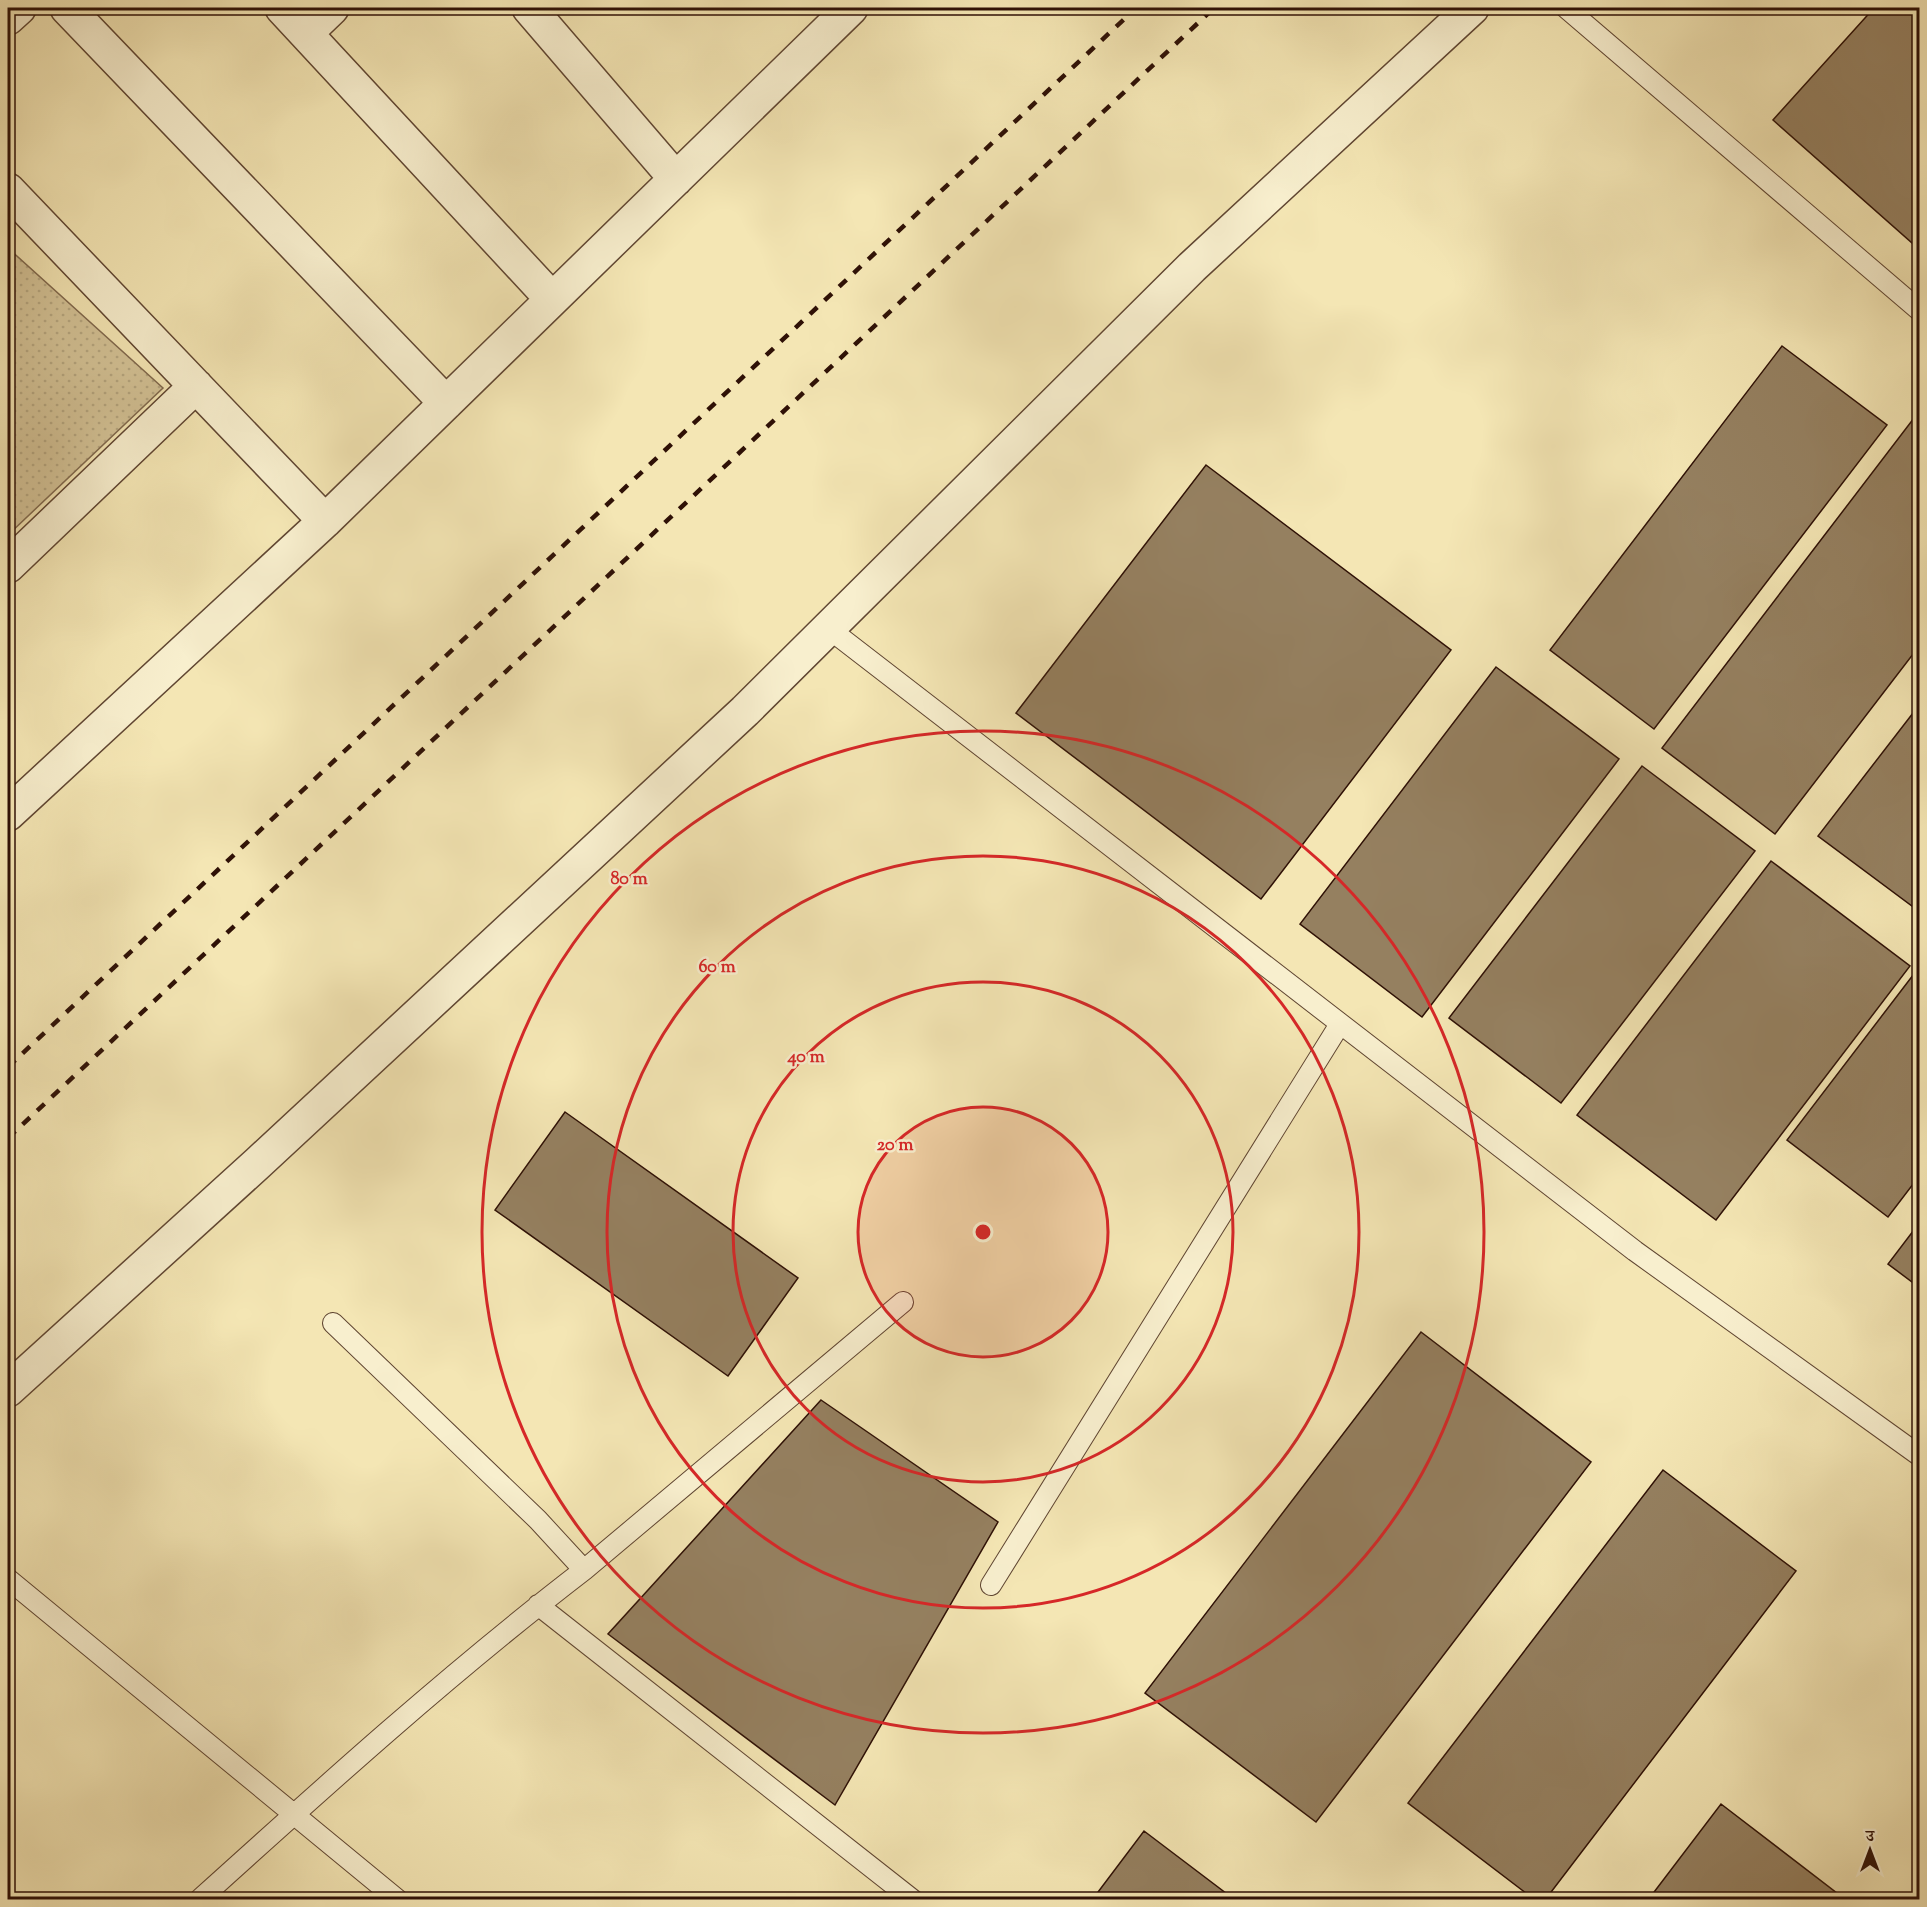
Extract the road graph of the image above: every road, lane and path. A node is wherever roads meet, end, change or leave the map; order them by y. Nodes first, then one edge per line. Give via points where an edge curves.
1 (19, 8) edge
2 (67, 8) edge
3 (282, 8) edge
4 (332, 8) edge
5 (530, 8) edge
6 (1472, 8) edge
7 (1566, 8) edge
8 (837, 12) edge
9 (8, 18) edge
10 (306, 33) junction
11 (676, 179) junction
12 (8, 190) edge
13 (552, 299) junction
14 (1920, 311) edge
15 (196, 386) junction
16 (446, 403) junction
17 (325, 521) junction
18 (8, 566) edge
19 (828, 628) junction
20 (8, 814) edge
21 (1340, 1024) junction
22 (903, 1302) dead end
23 (333, 1323) dead end
24 (8, 1390) edge
25 (1920, 1456) edge
26 (584, 1570) junction
27 (8, 1579) edge
28 (992, 1585) dead end
29 (538, 1605) junction
30 (294, 1814) junction
31 (199, 1899) edge
32 (398, 1899) edge
33 (913, 1899) edge

1 - 9 street
2 - 16 street
3 - 10 street
4 - 10 street
5 - 11 street
6 - 19 street via 1192,267
7 - 14 lane
8 - 11 street
10 - 13 street
11 - 13 street
12 - 15 street
13 - 16 street
15 - 17 street
15 - 18 street
16 - 17 street
17 - 20 street
19 - 21 lane
19 - 24 street via 745,711
21 - 25 lane via 1635,1251
21 - 28 lane
22 - 26 lane
23 - 26 lane via 538,1520
26 - 29 lane
27 - 30 lane
29 - 30 lane
29 - 33 lane
30 - 31 lane
30 - 32 lane

